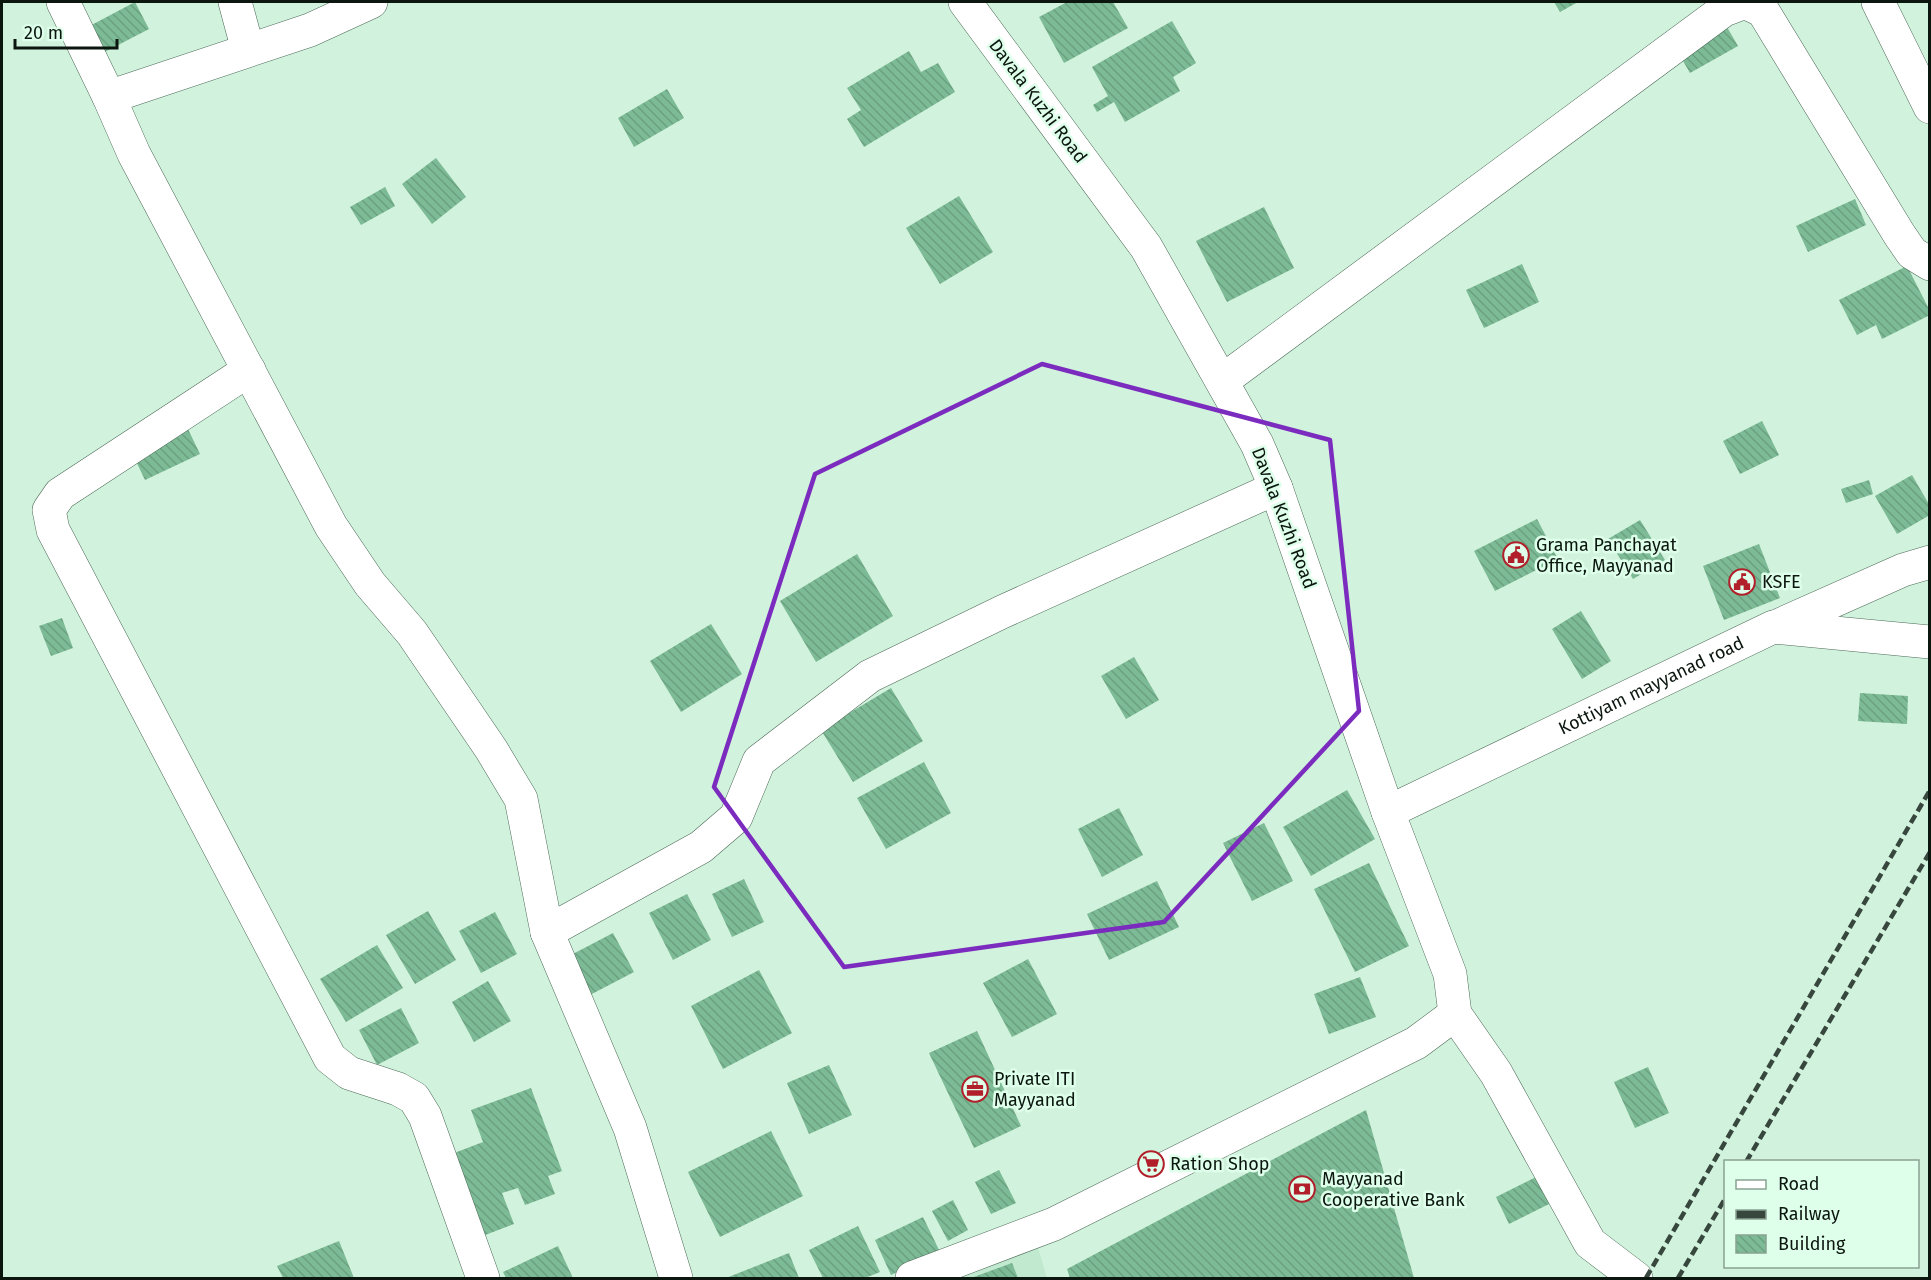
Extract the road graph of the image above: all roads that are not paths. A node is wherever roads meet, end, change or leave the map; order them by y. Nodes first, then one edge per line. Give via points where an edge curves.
1 (63, 2) edge
2 (235, 2) edge
3 (371, 2) edge
4 (965, 2) edge
5 (1878, 2) edge
6 (248, 50) junction
7 (109, 97) junction
8 (1929, 107) edge
9 (1929, 264) edge
10 (249, 370) junction
11 (1222, 381) junction
12 (1276, 488) junction
13 (1929, 562) edge
14 (1773, 627) junction
15 (1929, 642) edge
16 (1388, 812) junction
17 (547, 932) junction
18 (1455, 1014) junction
19 (483, 1278) edge
20 (676, 1278) edge
21 (912, 1278) edge
22 (1636, 1278) edge

1 - 7 street
2 - 6 street
3 - 6 street via 310,30
4 - 11 street, Davala Kuzhi Road via 1146,247
5 - 8 street
6 - 7 street
7 - 10 street via 134,154
9 - 11 street via 1912,253 1899,234 1763,11 1745,2 1724,10
10 - 17 street via 331,526 370,584 412,633 521,799
10 - 19 street via 60,494 49,510 52,530 330,1059 349,1073 414,1098 425,1116
11 - 12 street, Davala Kuzhi Road
12 - 16 street, Davala Kuzhi Road
12 - 17 street via 870,676 759,760 736,817 701,847
13 - 14 street, Kottiyam mayyanad road
14 - 15 street
14 - 16 street, Kottiyam mayyanad road
16 - 18 street, Davala Kuzhi Road via 1450,974
17 - 20 street via 630,1128
18 - 21 street via 1416,1043 1054,1224
18 - 22 street via 1496,1073 1590,1243

